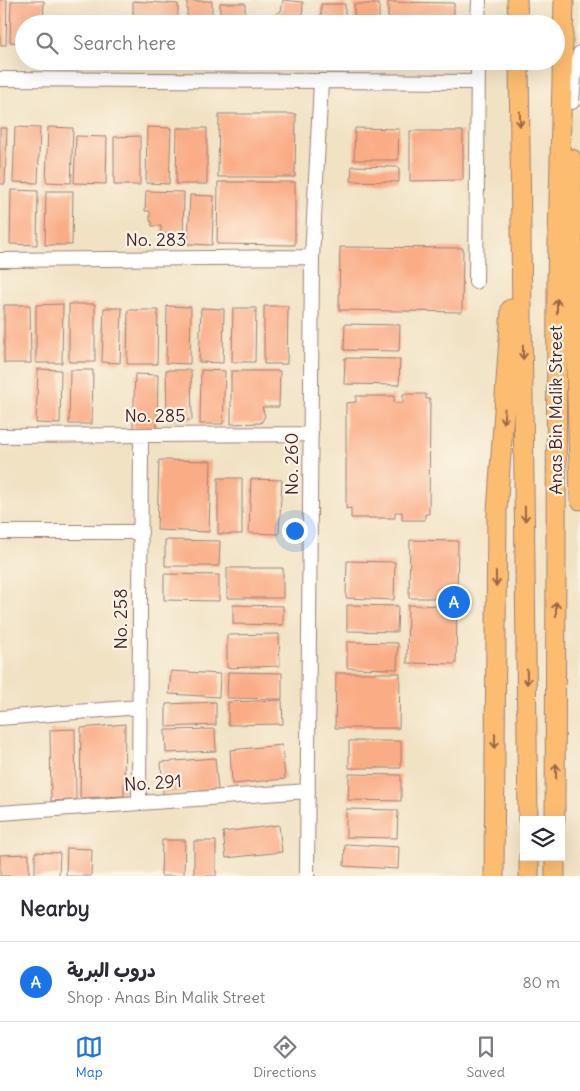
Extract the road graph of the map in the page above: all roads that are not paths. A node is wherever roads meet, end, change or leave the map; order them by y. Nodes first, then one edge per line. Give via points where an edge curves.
1 (479, 0) edge
2 (517, 0) edge
3 (564, 0) edge
4 (478, 15) edge
5 (518, 15) edge
6 (564, 15) edge
7 (580, 52) edge
8 (478, 70) edge
9 (519, 70) edge
10 (562, 70) edge
11 (564, 70) edge
12 (0, 79) edge
13 (321, 82) junction
14 (477, 82) junction
15 (572, 102) junction
16 (521, 176) junction
17 (576, 204) edge
18 (312, 258) junction
19 (0, 260) edge
20 (476, 282) dead end
21 (311, 434) junction
22 (141, 435) junction
23 (0, 436) edge
24 (580, 500) edge
25 (0, 532) edge
26 (141, 532) junction
27 (140, 707) junction
28 (0, 718) edge
29 (308, 791) junction
30 (139, 803) junction
31 (0, 813) edge
32 (528, 816) edge
33 (555, 816) edge
34 (529, 861) edge
35 (555, 861) edge
36 (307, 876) edge
37 (494, 876) edge
38 (529, 876) edge
39 (555, 876) edge

1 - 4 street
2 - 5 main road
3 - 6 main road, Anas Bin Malik Street
7 - 15 street
8 - 14 street
9 -> 16 main road, Anas Bin Malik Street
33 -> 10 main road, Anas Bin Malik Street via 557,290
11 - 15 main road
12 - 13 street
13 - 14 street
13 - 18 street, No. 260
14 - 20 street
15 - 17 main road
16 -> 32 main road, Anas Bin Malik Street
16 -> 37 main road via 497,512
17 - 24 main road
18 - 19 street, No. 283
18 - 21 street, No. 260
21 - 22 street, No. 285
21 - 29 street, No. 260
22 - 23 street, No. 285
22 - 26 street, No. 258
25 - 26 street
26 - 27 street, No. 258
27 - 28 street
27 - 30 street, No. 258
29 - 30 street, No. 291
29 - 36 street, No. 260
30 - 31 street, No. 291
34 - 38 main road
35 - 39 main road

